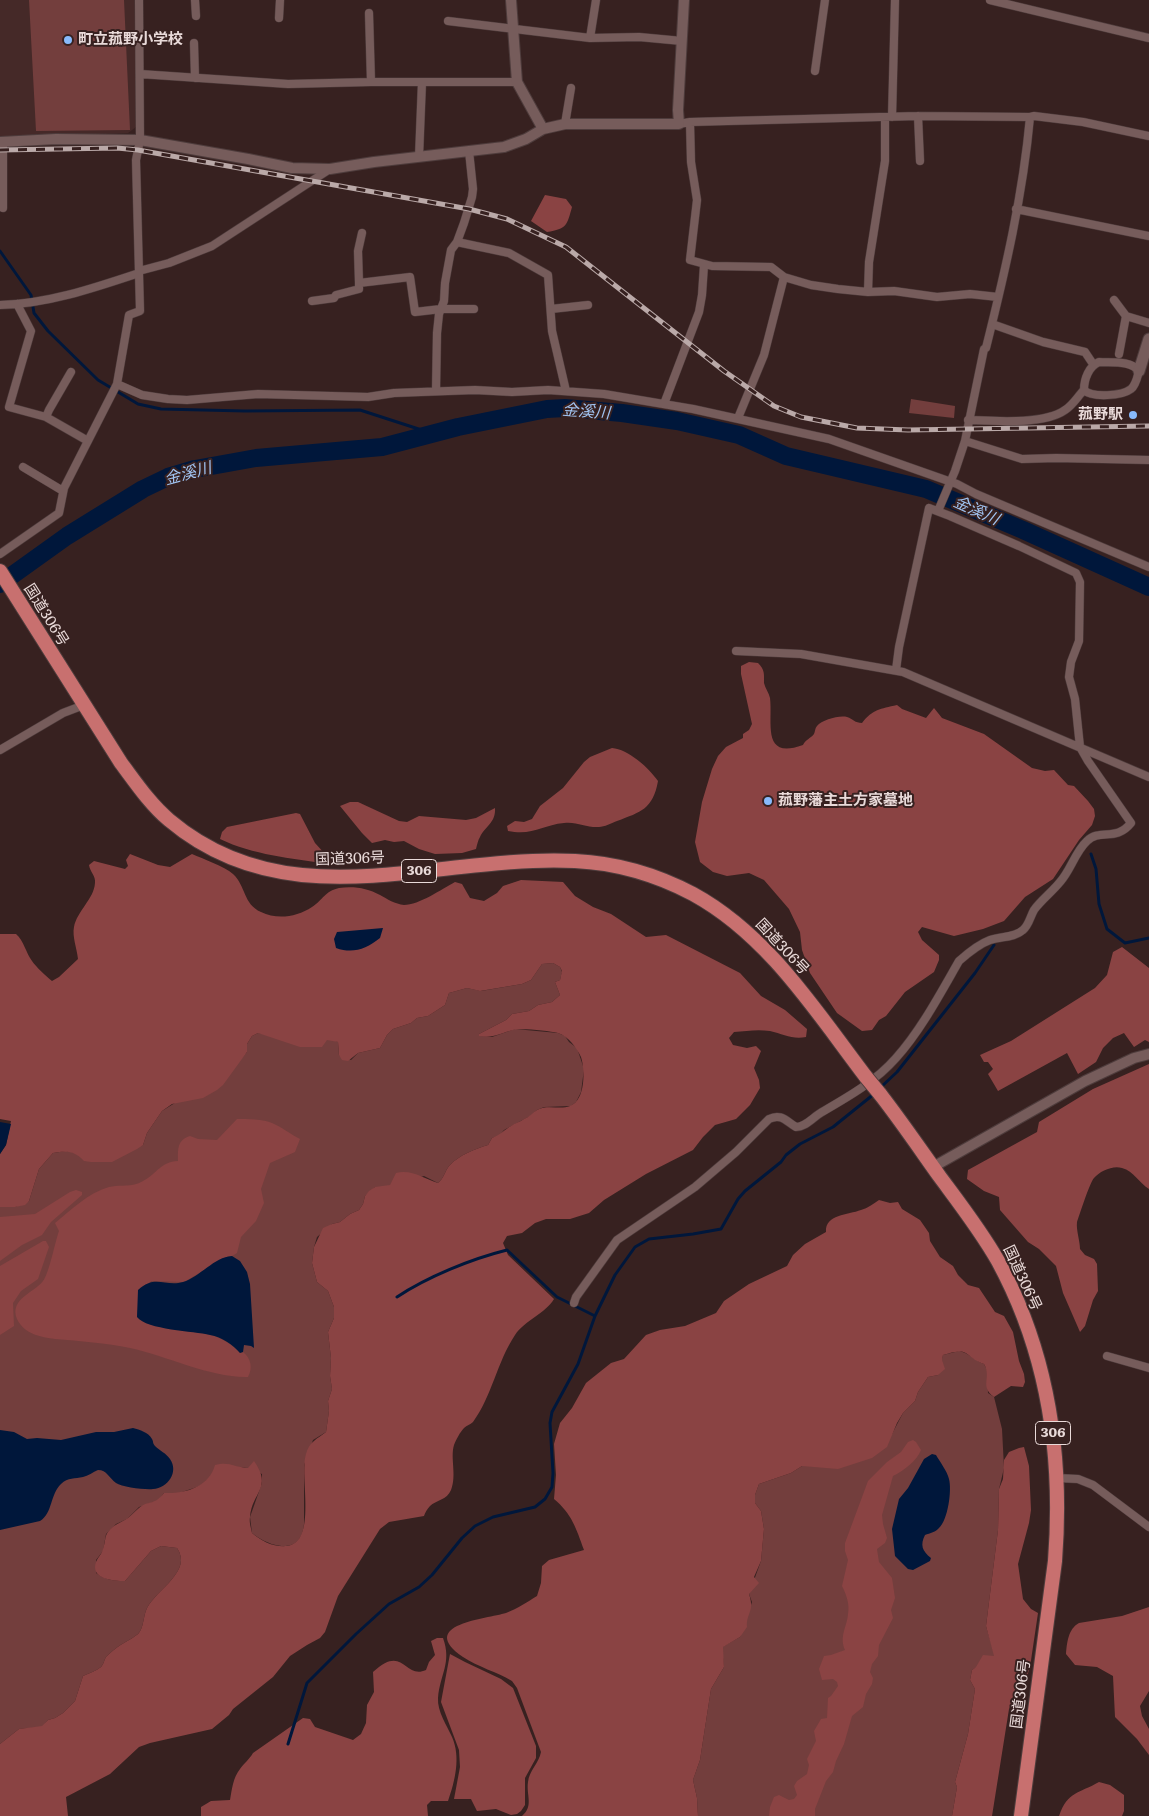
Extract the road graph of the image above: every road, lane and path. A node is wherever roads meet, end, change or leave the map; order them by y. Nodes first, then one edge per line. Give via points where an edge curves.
1 (139, 0) edge
2 (195, 0) edge
3 (280, 0) edge
4 (511, 0) edge
5 (596, 0) edge
6 (684, 0) edge
7 (825, 0) edge
8 (894, 0) edge
9 (990, 0) edge
10 (369, 13) dead end
11 (196, 16) dead end
12 (279, 18) dead end
13 (448, 21) dead end
14 (512, 28) junction
15 (590, 38) junction
16 (1149, 38) edge
17 (682, 41) junction
18 (194, 43) dead end
19 (815, 71) dead end
20 (140, 74) junction
21 (195, 78) junction
22 (371, 82) junction
23 (422, 82) junction
24 (518, 82) junction
25 (571, 88) dead end
26 (918, 116) junction
27 (888, 117) junction
28 (1030, 117) junction
29 (690, 122) junction
30 (565, 124) junction
31 (679, 124) junction
32 (543, 129) junction
33 (1149, 136) edge
34 (140, 140) junction
35 (2, 142) edge
36 (469, 151) junction
37 (419, 157) junction
38 (920, 161) dead end
39 (330, 169) junction
40 (2, 176) edge
41 (3, 208) dead end
42 (1016, 208) junction
43 (362, 233) dead end
44 (1149, 236) edge
45 (457, 242) junction
46 (704, 265) junction
47 (139, 272) junction
48 (784, 277) junction
49 (359, 283) junction
50 (868, 292) junction
51 (998, 297) junction
52 (1114, 300) dead end
53 (312, 302) dead end
54 (17, 304) junction
55 (0, 305) edge
56 (588, 305) dead end
57 (441, 309) junction
58 (474, 309) dead end
59 (551, 309) junction
60 (1126, 316) junction
61 (1149, 323) edge
62 (992, 324) junction
63 (1149, 339) edge
64 (1119, 354) dead end
65 (1094, 364) junction
66 (1139, 371) junction
67 (71, 372) dead end
68 (116, 386) junction
69 (1084, 390) junction
70 (436, 391) junction
71 (563, 393) junction
72 (664, 404) junction
73 (46, 417) junction
74 (738, 418) junction
75 (968, 420) junction
76 (88, 441) junction
77 (965, 441) junction
78 (1149, 460) edge
79 (23, 467) dead end
80 (950, 484) junction
81 (64, 491) junction
82 (939, 510) junction
83 (0, 554) edge
84 (1149, 566) edge
85 (0, 571) edge
86 (736, 651) dead end
87 (896, 670) junction
88 (84, 705) junction
89 (1080, 747) junction
90 (0, 750) edge
91 (1149, 777) edge
92 (1149, 1054) edge
93 (933, 1167) junction
94 (574, 1303) dead end
95 (1107, 1356) dead end
96 (1149, 1368) edge
97 (1057, 1478) junction
98 (1149, 1527) edge
99 (1021, 1816) edge

1 - 20 street
2 - 11 street
3 - 12 street
4 - 14 street
5 - 15 street
6 - 17 street
7 - 19 street
8 - 27 street
9 - 16 street
10 - 22 street
13 - 14 street
14 - 15 street
14 - 24 street
15 - 17 street via 639,37
17 - 31 street
18 - 21 street
20 - 21 street
20 - 34 street
21 - 22 street via 288,84
22 - 23 street
23 - 24 street
23 - 37 street
24 - 32 street
25 - 30 street
26 - 27 street
26 - 28 street
26 - 38 street
27 - 29 street
27 - 50 street
28 - 33 street via 1055,118
28 - 42 street
29 - 31 street
29 - 46 street via 691,162 697,200 690,260
30 - 31 street
30 - 32 street
32 - 36 street via 504,147
34 - 35 street
34 - 39 street via 292,168
34 - 47 street via 136,160
35 - 40 street
36 - 37 street
36 - 45 street via 472,197
37 - 39 street
39 - 47 street via 212,246
40 - 41 street
42 - 44 street
42 - 51 street
43 - 49 street via 358,251
45 - 57 street via 449,258
45 - 59 street via 510,254 548,275
46 - 48 street via 771,267
46 - 72 street via 699,312
47 - 54 street via 103,286
47 - 68 street via 140,311 129,315
48 - 50 street via 811,285
48 - 74 street via 764,355
49 - 53 street via 359,289
49 - 57 street via 410,277 415,312
50 - 51 street
51 - 62 street
52 - 60 street
54 - 55 street
54 - 73 street via 31,331 9,407
56 - 59 street
57 - 58 street
57 - 70 street via 437,333
59 - 71 street
60 - 61 street
60 - 64 street
62 - 65 street via 1043,342 1085,352
62 - 75 street
63 - 66 main road
65 - 66 street via 1130,364
65 - 69 street via 1089,370
66 - 69 street via 1135,384 1126,392 1093,395
67 - 73 street
68 - 70 street via 142,394 187,400 258,394 368,397
68 - 76 street
69 - 75 street via 1069,408 1047,417 1005,422
70 - 71 street
71 - 72 street via 604,394
72 - 74 street
73 - 76 street
74 - 80 street via 829,439
75 - 77 street
76 - 81 street
77 - 78 street via 1022,459
77 - 80 street
79 - 81 street
80 - 82 street
80 - 84 street
81 - 83 street via 58,513
82 - 87 street via 929,508
82 - 89 street via 1078,575 1079,641 1069,676
85 - 88 highway, 国道306号 / 306
86 - 87 street via 801,654
87 - 89 street
88 - 90 street via 63,713
88 - 93 highway, 国道306号 / 306, bridge via 121,763 157,809 209,848 252,866 284,874 331,878 503,863 576,861 635,871 685,890 738,923 782,967
89 - 91 street
89 - 94 street via 1131,823 1126,829 1085,842 1061,882 1034,910 1022,931 990,940 965,956 896,1059 878,1075 802,1126 796,1128 779,1116 768,1119 695,1187 617,1240
92 - 93 street via 1085,1081
93 - 97 highway, 国道306号 / 306 via 984,1237 1014,1296 1042,1376
95 - 96 street
97 - 98 street via 1078,1479 1093,1485
97 - 99 highway, 国道306号 / 306 via 1055,1561

